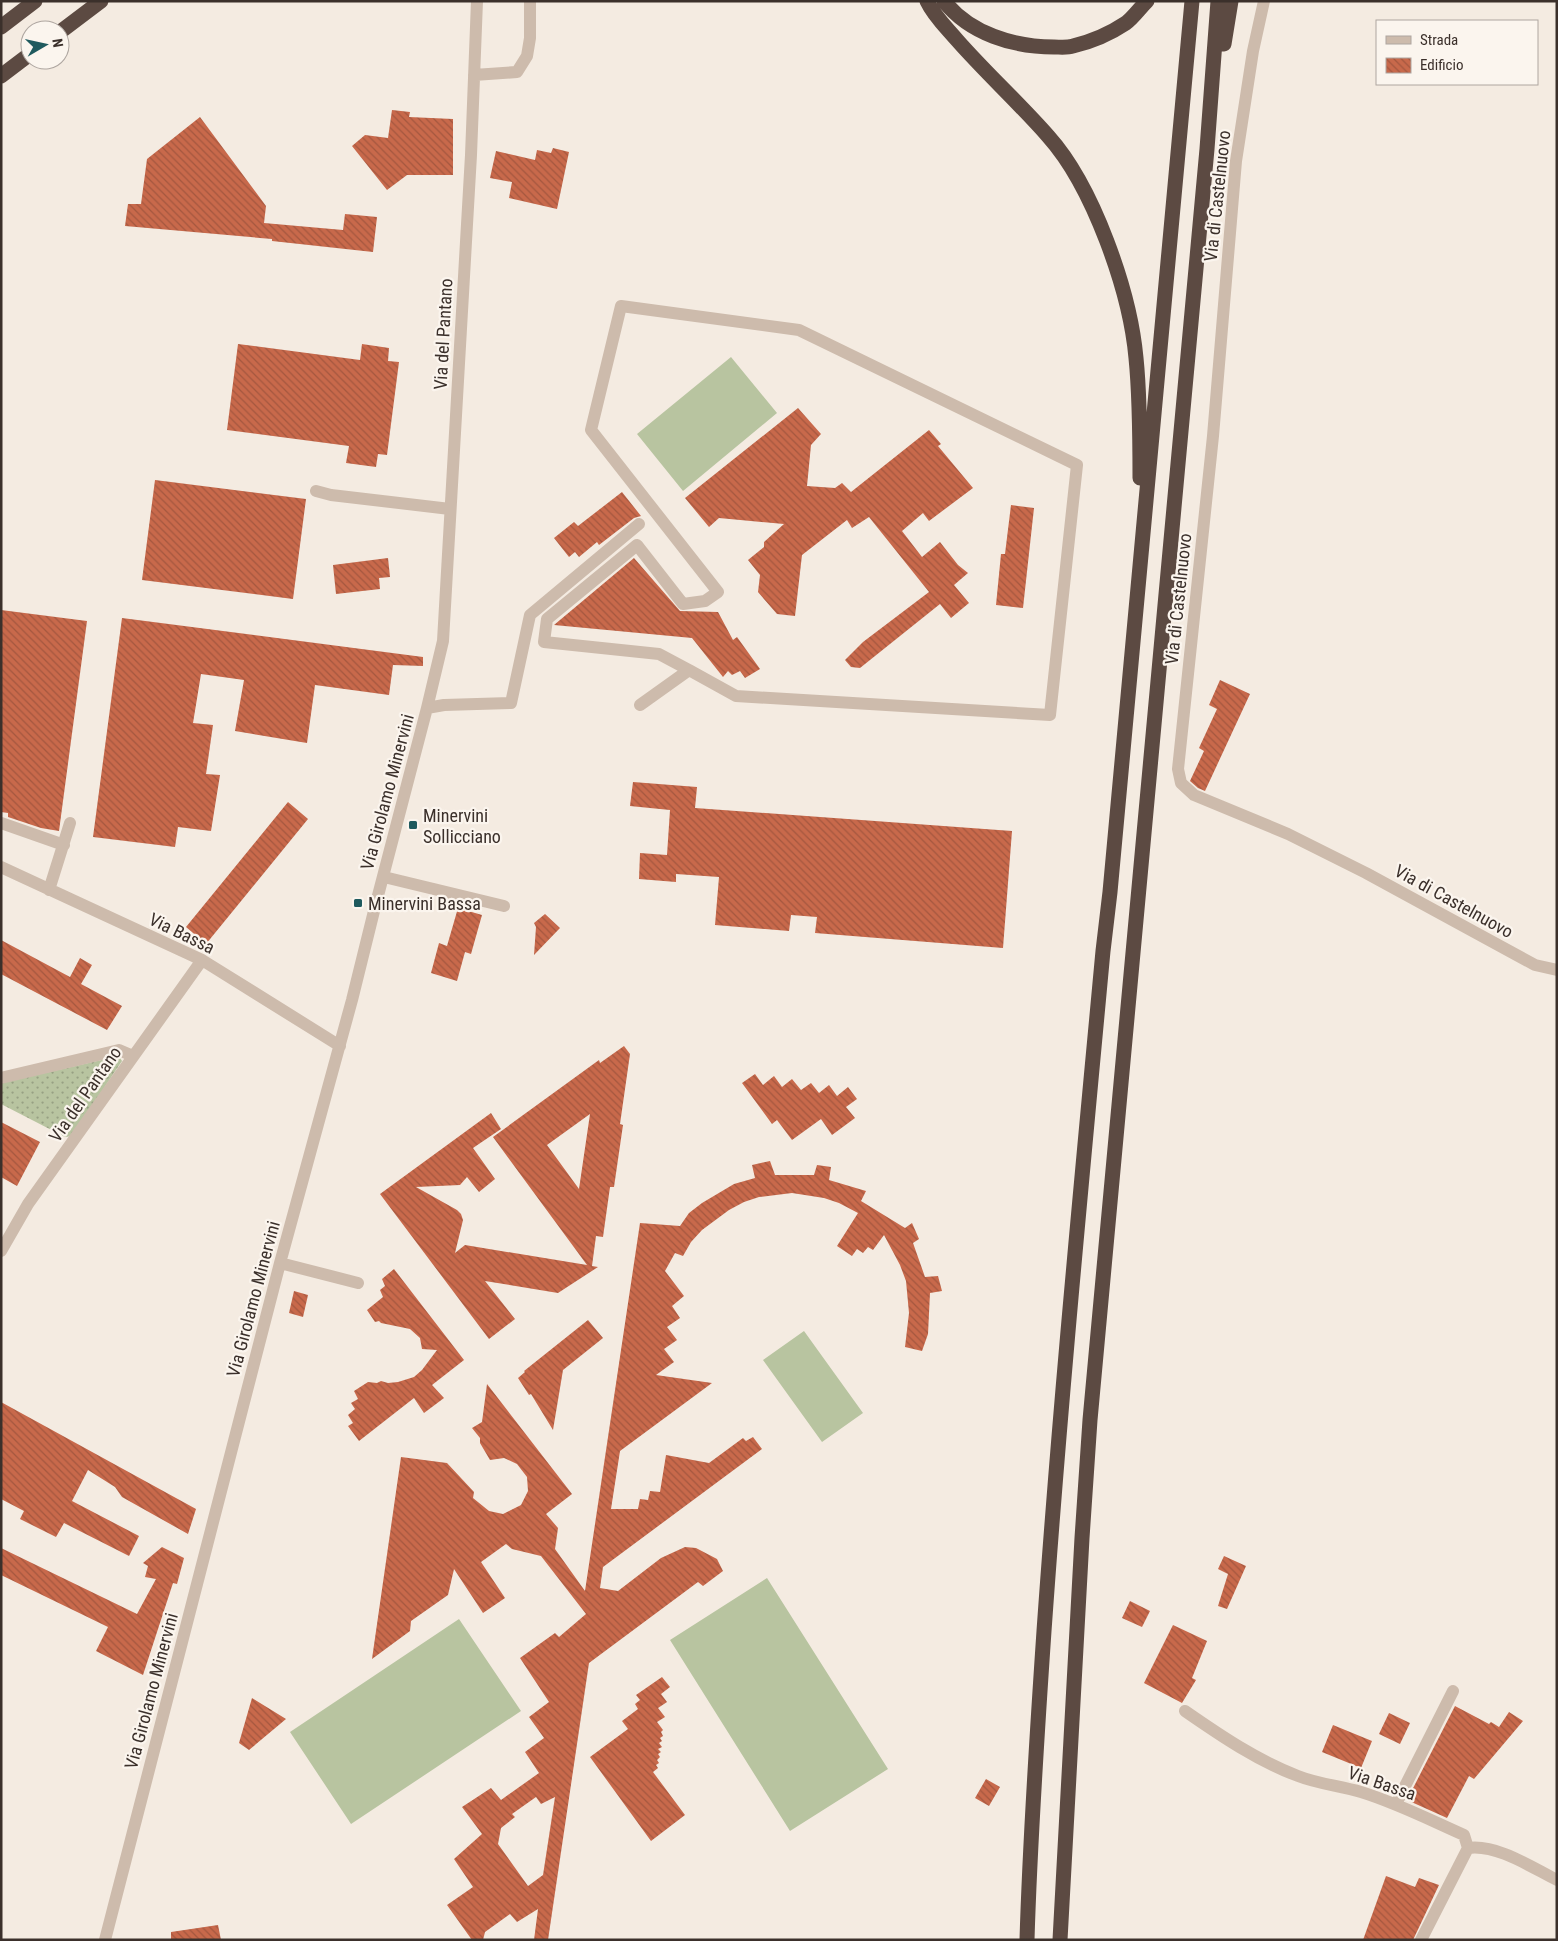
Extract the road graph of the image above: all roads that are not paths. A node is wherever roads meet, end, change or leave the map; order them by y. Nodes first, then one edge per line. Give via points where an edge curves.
1 (35, 1) edge
2 (101, 1) edge
3 (477, 1) edge
4 (530, 1) edge
5 (927, 1) edge
6 (944, 1) edge
7 (1147, 1) edge
8 (1192, 1) edge
9 (1218, 1) edge
10 (1230, 1) edge
11 (1264, 1) edge
12 (70, 24) edge
13 (1, 27) edge
14 (20, 62) edge
15 (474, 74) junction
16 (1, 76) edge
17 (1207, 149) junction
18 (316, 491) dead end
19 (450, 509) junction
20 (639, 524) dead end
21 (1140, 567) junction
22 (436, 668) joint
23 (689, 670) junction
24 (640, 705) dead end
25 (427, 708) junction
26 (1, 823) edge
27 (70, 823) dead end
28 (64, 845) junction
29 (1, 868) edge
30 (384, 877) junction
31 (49, 890) junction
32 (504, 906) dead end
33 (202, 960) junction
34 (1557, 970) edge
35 (340, 1046) junction
36 (133, 1056) junction
37 (1, 1078) edge
38 (1, 1250) edge
39 (280, 1263) junction
40 (358, 1283) dead end
41 (1453, 1691) dead end
42 (1185, 1712) dead end
43 (1396, 1804) junction
44 (1468, 1848) junction
45 (1557, 1880) edge
46 (105, 1940) edge
47 (1027, 1940) edge
48 (1060, 1940) edge
49 (1421, 1940) edge

1 - 13 highway
2 - 12 highway
3 - 15 street, Via del Pantano
4 - 15 street via 527,56 517,72
5 - 21 highway via 933,13 965,49 1049,137 1087,194 1102,228 1125,298 1136,356
6 - 7 highway via 976,29 1003,40 1034,47 1071,47 1090,41 1127,23
8 - 21 highway
9 - 17 highway
10 - 17 highway
11 - 34 street, Via di Castelnuovo via 1236,161 1213,436 1178,769 1181,783 1194,795 1322,851 1535,965
14 - 16 highway
15 - 19 street, Via del Pantano
17 - 48 highway via 1090,1420
18 - 19 street
19 - 22 street, Via del Pantano via 443,641
20 - 25 street via 530,615 511,703
21 - 47 highway via 1053,1508 1035,1765
22 - 25 street, Via Girolamo Minervini
23 - 23 street via 659,654 544,642 547,619 637,545 683,604 705,601 718,592 591,430 621,306 799,330 1077,465 1050,715 736,696
23 - 24 street
25 - 30 street, Via Girolamo Minervini
26 - 28 street
27 - 28 street
28 - 31 street
29 - 31 street, Via Bassa
30 - 32 street
30 - 35 street, Via Girolamo Minervini
31 - 33 street, Via Bassa
33 - 35 street, Via Bassa
33 - 36 street, Via del Pantano
35 - 39 street, Via Girolamo Minervini
36 - 37 street via 119,1050
36 - 38 street, Via del Pantano via 28,1204
39 - 40 street
39 - 46 street, Via Girolamo Minervini
41 - 43 street
42 - 43 street, Via Bassa via 1272,1765
43 - 44 street, Via Bassa via 1464,1835
44 - 45 street via 1494,1849
44 - 49 street

